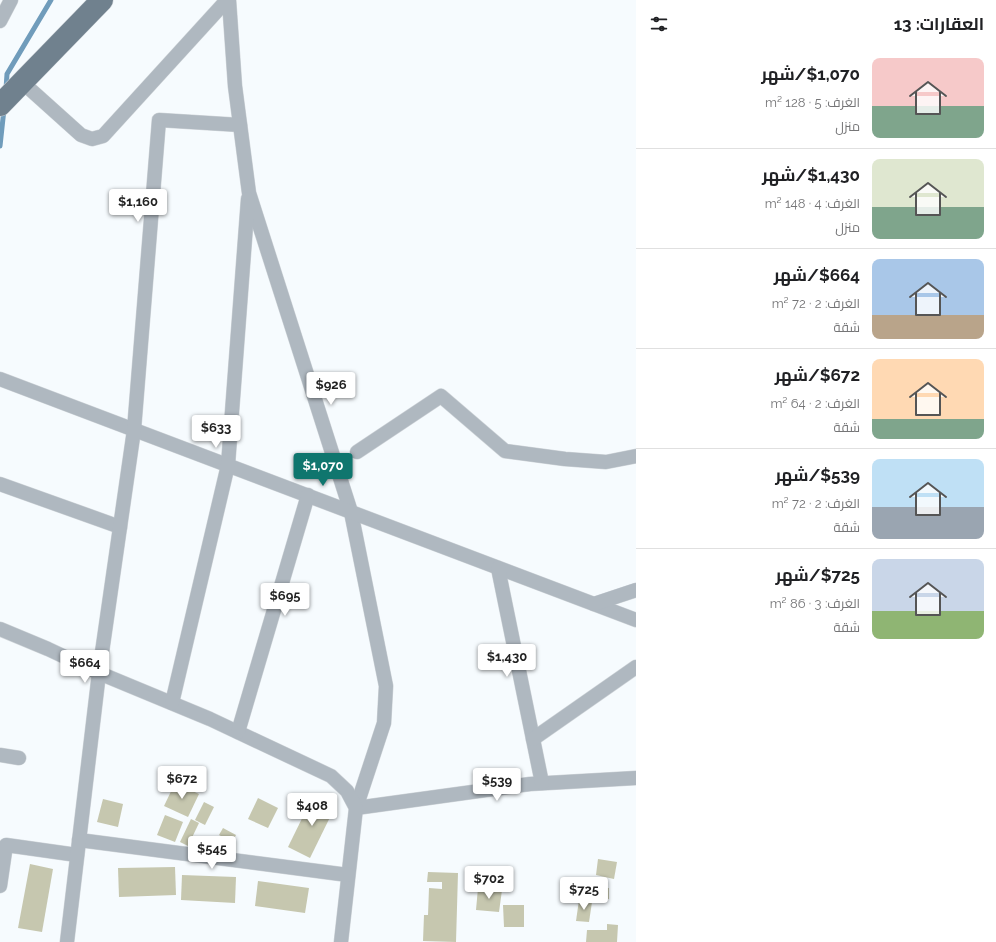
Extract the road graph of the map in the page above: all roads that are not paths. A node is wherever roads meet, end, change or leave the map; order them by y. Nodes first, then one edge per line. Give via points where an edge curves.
1 (11, 0) edge
2 (102, 0) edge
3 (228, 0) edge
4 (0, 21) edge
5 (22, 82) junction
6 (0, 105) edge
7 (240, 125) junction
8 (249, 193) junction
9 (0, 379) edge
10 (134, 430) junction
11 (357, 452) dead end
12 (636, 456) edge
13 (228, 465) junction
14 (0, 484) edge
15 (308, 495) junction
16 (351, 512) junction
17 (120, 527) junction
18 (498, 568) junction
19 (636, 590) edge
20 (594, 604) junction
21 (636, 620) edge
22 (0, 629) edge
23 (636, 667) edge
24 (99, 673) junction
25 (172, 703) junction
26 (238, 732) junction
27 (533, 739) junction
28 (0, 755) edge
29 (19, 758) dead end
30 (636, 778) edge
31 (542, 783) junction
32 (356, 808) junction
33 (79, 840) junction
34 (77, 855) junction
35 (348, 874) junction
36 (0, 886) edge
37 (67, 942) edge
38 (341, 942) edge

1 - 4 street
2 - 5 main road
3 - 5 street via 103,136 92,139 81,135
3 - 7 street via 234,86
5 - 6 main road
7 - 8 street
7 - 10 street via 159,120
8 - 13 street
8 - 16 street
9 - 10 street
10 - 13 street
10 - 17 street
11 - 12 street via 441,396 505,451 606,462
13 - 15 street
13 - 25 street
14 - 17 street
15 - 16 street
15 - 26 street
16 - 18 street
16 - 32 street via 386,686 384,723
17 - 24 street
18 - 20 street
18 - 27 street
19 - 20 street
20 - 21 street
22 - 24 street
23 - 27 street
24 - 25 street
24 - 33 street
25 - 26 street
26 - 32 street via 331,776 347,791
27 - 31 street
28 - 29 street
30 - 31 street
31 - 32 street
32 - 35 street
33 - 34 street
33 - 35 street
34 - 36 street via 6,845
34 - 37 street
35 - 38 street

